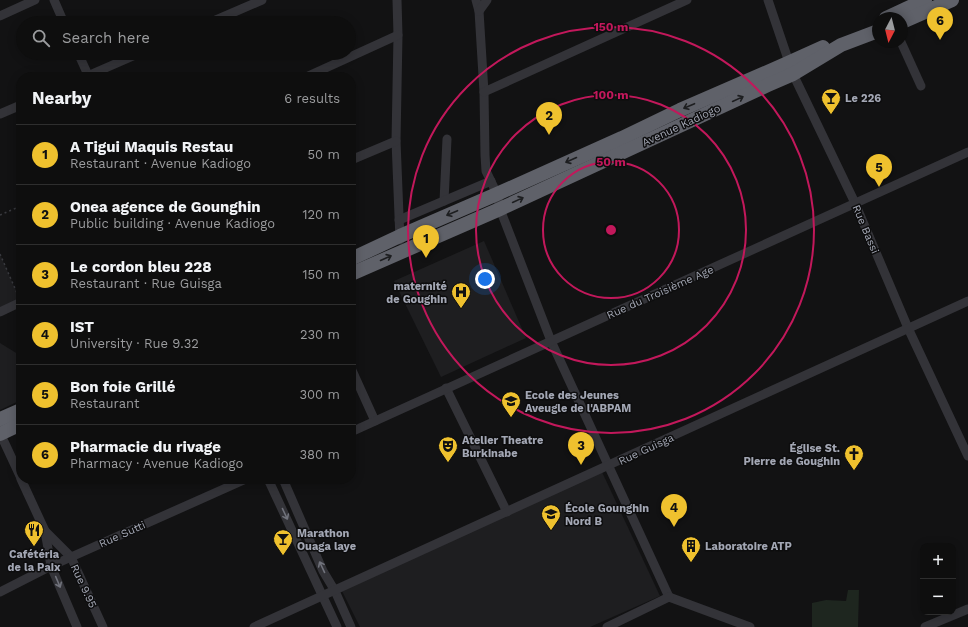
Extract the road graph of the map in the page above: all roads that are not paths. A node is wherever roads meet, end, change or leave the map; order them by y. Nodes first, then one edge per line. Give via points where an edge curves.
1 (35, 0) edge
2 (54, 0) edge
3 (262, 0) edge
4 (397, 0) edge
5 (476, 0) edge
6 (487, 0) edge
7 (687, 0) edge
8 (768, 0) edge
9 (925, 0) edge
10 (952, 0) edge
11 (479, 11) junction
12 (899, 12) edge
13 (0, 16) edge
14 (61, 16) edge
15 (225, 16) edge
16 (908, 19) edge
17 (872, 25) edge
18 (872, 33) edge
19 (398, 35) junction
20 (904, 48) edge
21 (356, 54) edge
22 (81, 60) edge
23 (124, 60) edge
24 (343, 60) edge
25 (791, 69) junction
26 (85, 72) edge
27 (96, 72) edge
28 (317, 72) edge
29 (921, 86) dead end
30 (484, 92) junction
31 (16, 107) edge
32 (0, 114) edge
33 (447, 138) dead end
34 (396, 141) junction
35 (968, 152) edge
36 (356, 158) edge
37 (491, 181) junction
38 (497, 194) junction
39 (444, 201) junction
40 (855, 203) junction
41 (500, 209) junction
42 (399, 220) junction
43 (400, 236) junction
44 (402, 251) junction
45 (356, 257) edge
46 (356, 272) edge
47 (968, 301) edge
48 (16, 304) edge
49 (0, 312) edge
50 (908, 328) junction
51 (551, 341) junction
52 (356, 379) edge
53 (446, 388) junction
54 (16, 412) edge
55 (0, 419) edge
56 (375, 421) junction
57 (16, 426) edge
58 (356, 430) edge
59 (0, 434) edge
60 (966, 444) edge
61 (968, 456) edge
62 (608, 466) junction
63 (16, 468) edge
64 (23, 484) edge
65 (235, 484) edge
66 (270, 484) edge
67 (285, 484) edge
68 (507, 512) junction
69 (45, 531) junction
70 (71, 557) junction
71 (51, 566) junction
72 (335, 591) junction
73 (0, 592) edge
74 (323, 596) junction
75 (669, 597) junction
76 (968, 609) edge
77 (737, 625) edge
78 (77, 627) edge
79 (103, 627) edge
80 (254, 627) edge
81 (337, 627) edge
82 (351, 627) edge
83 (607, 627) edge
84 (750, 627) edge
85 (925, 627) edge

1 - 13 street
2 - 14 street
3 - 15 street
4 - 19 street
5 - 11 street
6 - 11 street
7 - 30 street
8 - 25 street, Rue Bassi
9 - 12 highway
10 - 16 highway
11 - 30 street
17 - 25 highway, Avenue Kadiogo
18 - 25 highway, Avenue Kadiogo
19 - 21 street
19 - 34 street
20 - 29 street
22 - 26 street
23 - 27 street
24 - 28 street
25 -> 38 highway, Avenue Kadiogo via 680,110
25 - 40 street, Rue Bassi
41 -> 25 highway, Avenue Kadiogo via 768,85
30 - 37 street via 486,171
31 - 32 street
33 - 39 street
34 - 36 street
34 - 42 street
35 - 40 street, Rue du Troisième Age
37 - 38 street
37 - 39 street
38 - 41 street
38 -> 43 highway, Avenue Kadiogo
39 - 42 street
40 - 50 street, Rue Bassi
40 - 51 street, Rue du Troisième Age
41 - 44 highway, Avenue Kadiogo
41 - 51 street
42 - 43 street
43 - 44 street
43 - 45 highway, Avenue Kadiogo
46 -> 44 highway, Avenue Kadiogo
47 - 50 street, Rue Guisga
48 - 49 street
50 - 60 street, Rue Bassi
50 - 62 street, Rue Guisga
51 - 53 street, Rue du Troisième Age
51 - 62 street
52 - 56 street
53 - 56 street, Rue du Troisième Age
53 - 68 street
54 - 55 highway
56 - 58 street, Rue du Troisième Age
57 - 59 highway
59 - 63 street, Rue 9.95
60 - 61 street, Rue Bassi
62 - 68 street, Rue Guisga
62 - 75 street
64 - 69 street, Rue 9.95
65 - 70 street, Rue Sutti
66 -> 74 street
72 -> 67 street
68 - 72 street, Rue Guisga
69 - 70 street, Rue 9.95
69 - 71 street, Rue 9.95
70 - 71 street, Rue Sutti
70 - 79 street, Rue 9.95
71 - 73 street, Rue Sutti
71 -> 78 street, Rue 9.95
72 - 74 street, Rue Guisga
72 - 82 street
74 - 80 street, Rue Guisga
74 - 81 street
75 - 77 street
75 - 83 street
76 - 85 street
77 - 84 street

